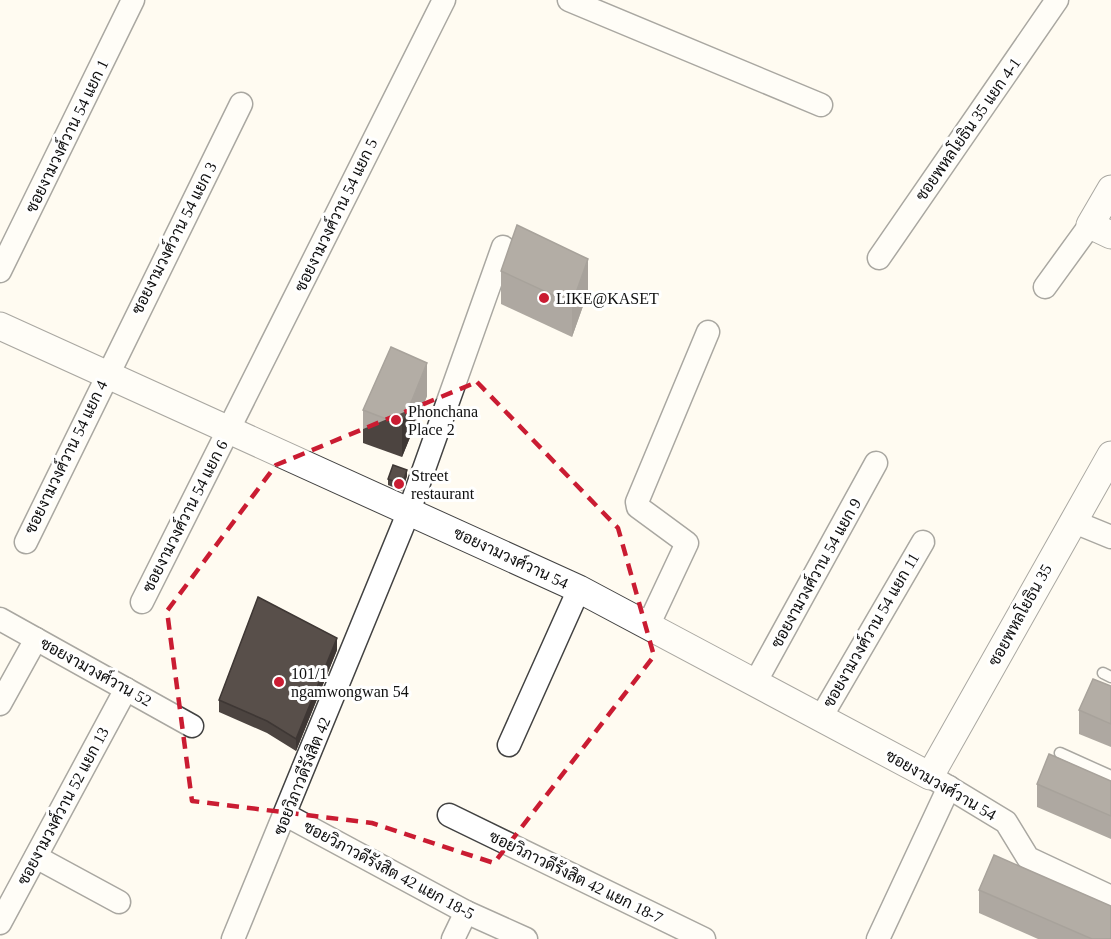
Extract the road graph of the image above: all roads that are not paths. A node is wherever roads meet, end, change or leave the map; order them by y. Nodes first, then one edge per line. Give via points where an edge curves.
1 (133, 0) edge
2 (444, 0) edge
3 (569, 0) edge
4 (1057, 0) edge
5 (241, 104) dead end
6 (821, 105) dead end
7 (1111, 189) edge
8 (1101, 230) edge
9 (502, 247) dead end
10 (879, 258) dead end
11 (0, 271) edge
12 (1045, 287) dead end
13 (0, 326) edge
14 (708, 332) dead end
15 (107, 372) junction
16 (229, 431) junction
17 (1111, 455) edge
18 (876, 463) dead end
19 (409, 511) junction
20 (1072, 521) junction
21 (1111, 537) edge
22 (923, 542) dead end
23 (26, 543) dead end
24 (579, 589) junction
25 (142, 602) dead end
26 (0, 619) edge
27 (648, 626) junction
28 (36, 639) junction
29 (755, 683) junction
30 (126, 689) junction
31 (0, 704) edge
32 (820, 719) junction
33 (192, 726) dead end
34 (509, 745) dead end
35 (1060, 753) dead end
36 (1111, 776) edge
37 (939, 782) junction
38 (286, 815) junction
39 (449, 815) dead end
40 (36, 857) junction
41 (1111, 897) edge
42 (119, 902) dead end
43 (466, 912) junction
44 (0, 923) edge
45 (0, 932) edge
46 (13, 939) edge
47 (232, 939) edge
48 (453, 939) edge
49 (526, 939) edge
50 (704, 939) edge
51 (878, 939) edge

1 - 11 street, ซอยงามวงศ์วาน 54 แยก 1
2 - 16 street, ซอยงามวงศ์วาน 54 แยก 5
3 - 6 street
4 - 10 street, ซอยพหลโยธิน 35 แยก 4-1
5 - 15 street, ซอยงามวงศ์วาน 54 แยก 3
7 - 8 street
8 - 12 street
9 - 19 street, ซอยวิภาวดีรังสิต 42
13 - 15 street, ซอยงามวงศ์วาน 54
14 - 27 street via 637,502 638,507 687,543
15 - 16 street, ซอยงามวงศ์วาน 54
15 - 23 street, ซอยงามวงศ์วาน 54 แยก 4
16 - 19 street, ซอยงามวงศ์วาน 54
16 - 25 street, ซอยงามวงศ์วาน 54 แยก 6
17 - 20 street, ซอยพหลโยธิน 35
18 - 29 street, ซอยงามวงศ์วาน 54 แยก 9
19 - 24 street, ซอยงามวงศ์วาน 54
19 - 38 street, ซอยวิภาวดีรังสิต 42
20 - 21 street
20 - 37 street, ซอยพหลโยธิน 35
22 - 32 street, ซอยงามวงศ์วาน 54 แยก 11
24 - 27 street, ซอยงามวงศ์วาน 54
24 - 34 street
26 - 28 street, ซอยงามวงศ์วาน 52
27 - 29 street, ซอยงามวงศ์วาน 54
28 - 30 street, ซอยงามวงศ์วาน 52
28 - 31 street
29 - 32 street, ซอยงามวงศ์วาน 54
30 - 33 street, ซอยงามวงศ์วาน 52
30 - 40 street, ซอยงามวงศ์วาน 52 แยก 13
32 - 37 street, ซอยงามวงศ์วาน 54
35 - 36 lane
37 - 41 street, ซอยงามวงศ์วาน 54 via 1006,822 1028,858
37 - 51 street
38 - 43 street, ซอยวิภาวดีรังสิต 42 แยก 18-5
38 - 47 street, ซอยวิภาวดีรังสิต 42
39 - 50 street, ซอยวิภาวดีรังสิต 42 แยก 18-7
40 - 42 street
40 - 44 street, ซอยงามวงศ์วาน 52 แยก 13
43 - 48 street
43 - 49 street, ซอยวิภาวดีรังสิต 42 แยก 18-5
45 - 46 street

